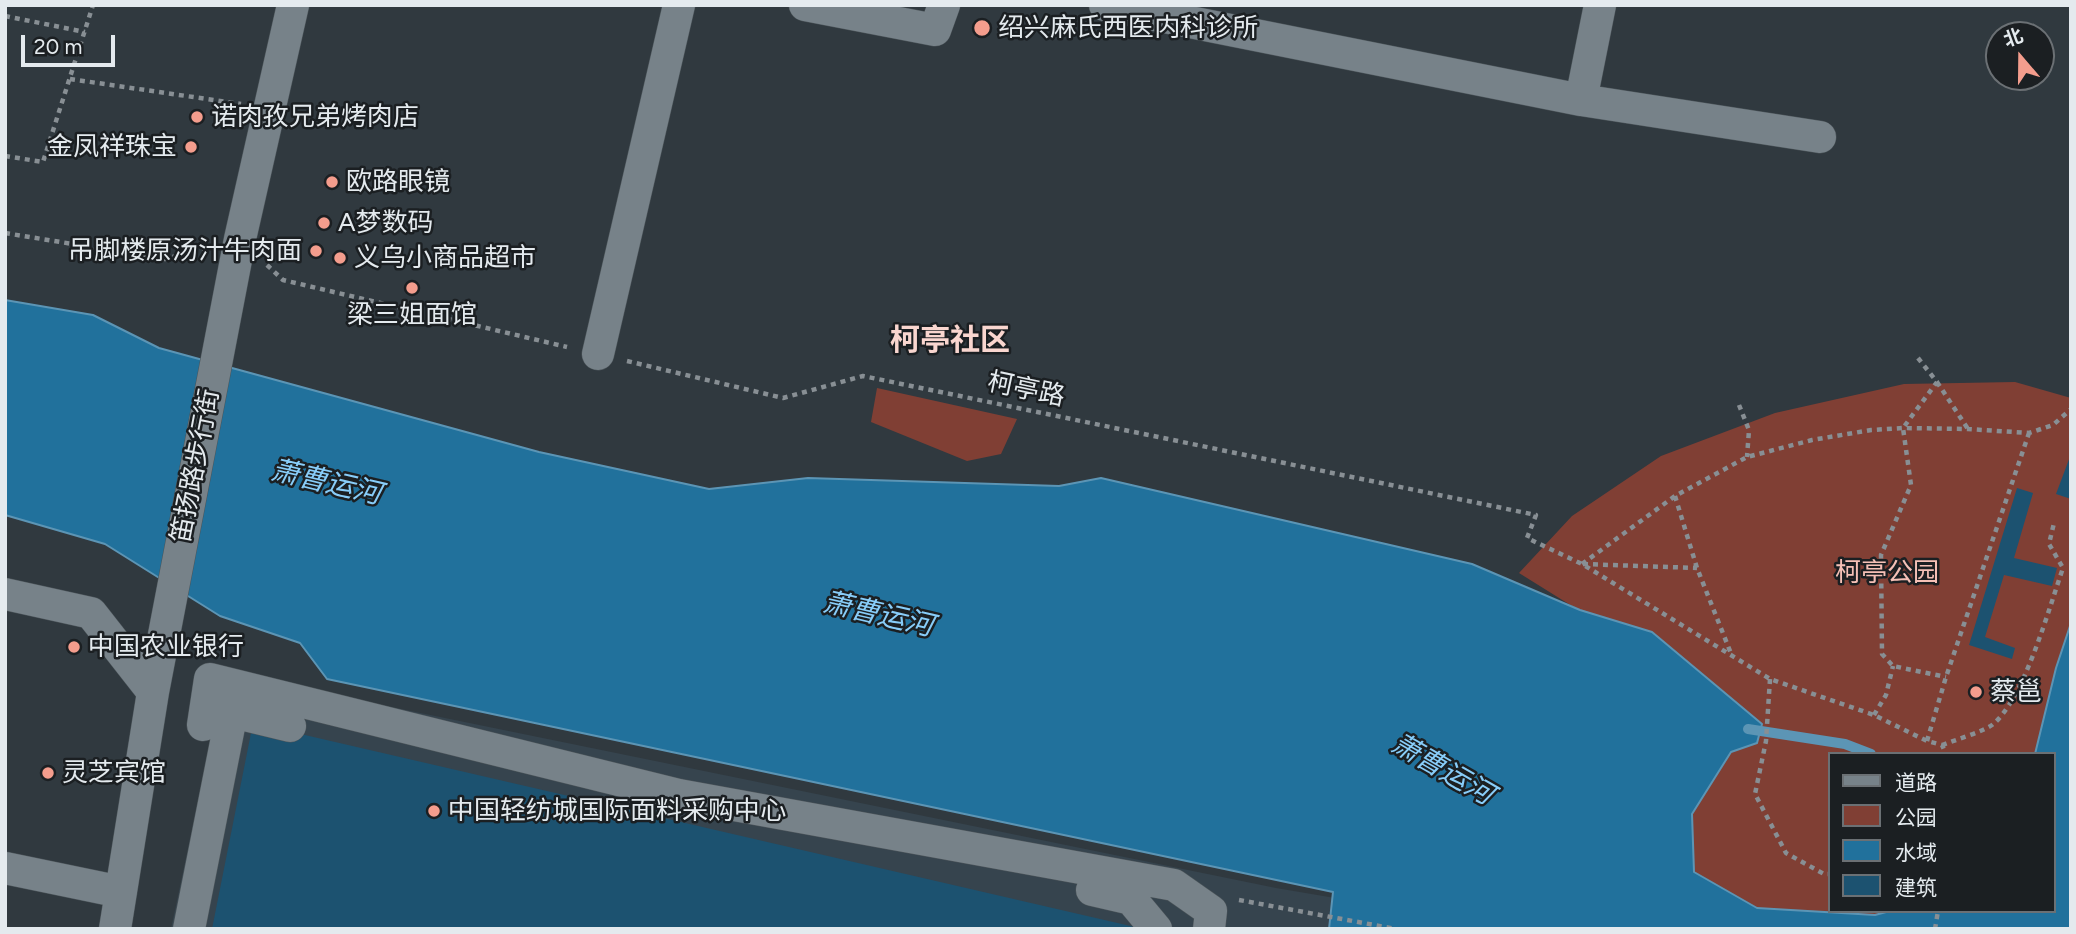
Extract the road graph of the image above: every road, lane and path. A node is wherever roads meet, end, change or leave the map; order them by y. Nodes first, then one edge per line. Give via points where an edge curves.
1 (93, 5) edge
2 (293, 5) edge
3 (679, 5) edge
4 (805, 5) edge
5 (1105, 5) edge
6 (1600, 5) edge
7 (5, 16) edge
8 (940, 18) edge
9 (85, 32) junction
10 (70, 79) junction
11 (1581, 100) junction
12 (270, 108) junction
13 (1820, 137) dead end
14 (5, 156) edge
15 (5, 233) edge
16 (240, 239) junction
17 (598, 354) junction
18 (1918, 358) dead end
19 (1937, 382) junction
20 (1739, 405) dead end
21 (2071, 408) edge
22 (1903, 428) junction
23 (1968, 429) junction
24 (2029, 433) junction
25 (1747, 457) junction
26 (1675, 496) junction
27 (2054, 523) dead end
28 (1582, 564) junction
29 (1697, 568) junction
30 (5, 594) edge
31 (1731, 656) junction
32 (1893, 666) junction
33 (1945, 677) junction
34 (1770, 679) junction
35 (153, 692) junction
36 (1874, 715) junction
37 (203, 725) dead end
38 (289, 726) dead end
39 (1927, 741) junction
40 (1942, 745) junction
41 (1945, 752) edge
42 (5, 868) edge
43 (1828, 874) edge
44 (1074, 886) dead end
45 (121, 892) junction
46 (1210, 920) edge
47 (115, 929) edge
48 (189, 929) edge
49 (1156, 929) edge
50 (1396, 929) edge

1 - 9 path
2 - 12 street, 笛扬路步行街
3 - 17 street
4 - 8 street
5 - 11 street
6 - 11 street
7 - 9 path
9 - 10 path
10 - 12 path
10 - 14 path via 43,162
11 - 13 street
12 - 16 street, 笛扬路步行街
15 - 16 path via 165,259
16 - 17 path, 柯亭路 via 283,280
16 - 35 street, 笛扬路步行街
17 - 28 path, 柯亭路 via 783,398 863,376 1536,515 1527,538
18 - 19 path
19 - 22 path
19 - 23 path
20 - 25 path via 1749,430
21 - 24 path via 2053,425
22 - 23 path
22 - 25 path via 1812,440
22 - 32 path via 1911,485 1881,555 1882,654
23 - 24 path
24 - 33 path
25 - 26 path
26 - 28 path
26 - 29 path
27 - 40 path via 2049,544 2063,568 2023,680 1992,725
28 - 29 path
28 - 31 path
29 - 31 path
30 - 35 street via 91,613
31 - 34 path
32 - 33 path
32 - 36 path via 1886,695
33 - 39 path
34 - 36 path
34 - 43 path via 1768,726 1755,794 1786,853
35 - 45 street, 笛扬路步行街
36 - 39 path
37 - 46 street via 210,679 679,795 1174,885
38 - 48 street via 232,712
39 - 40 path
40 - 41 path
42 - 45 street
44 - 49 street via 1131,899
45 - 47 street, 笛扬路步行街
46 - 50 path via 1235,899

